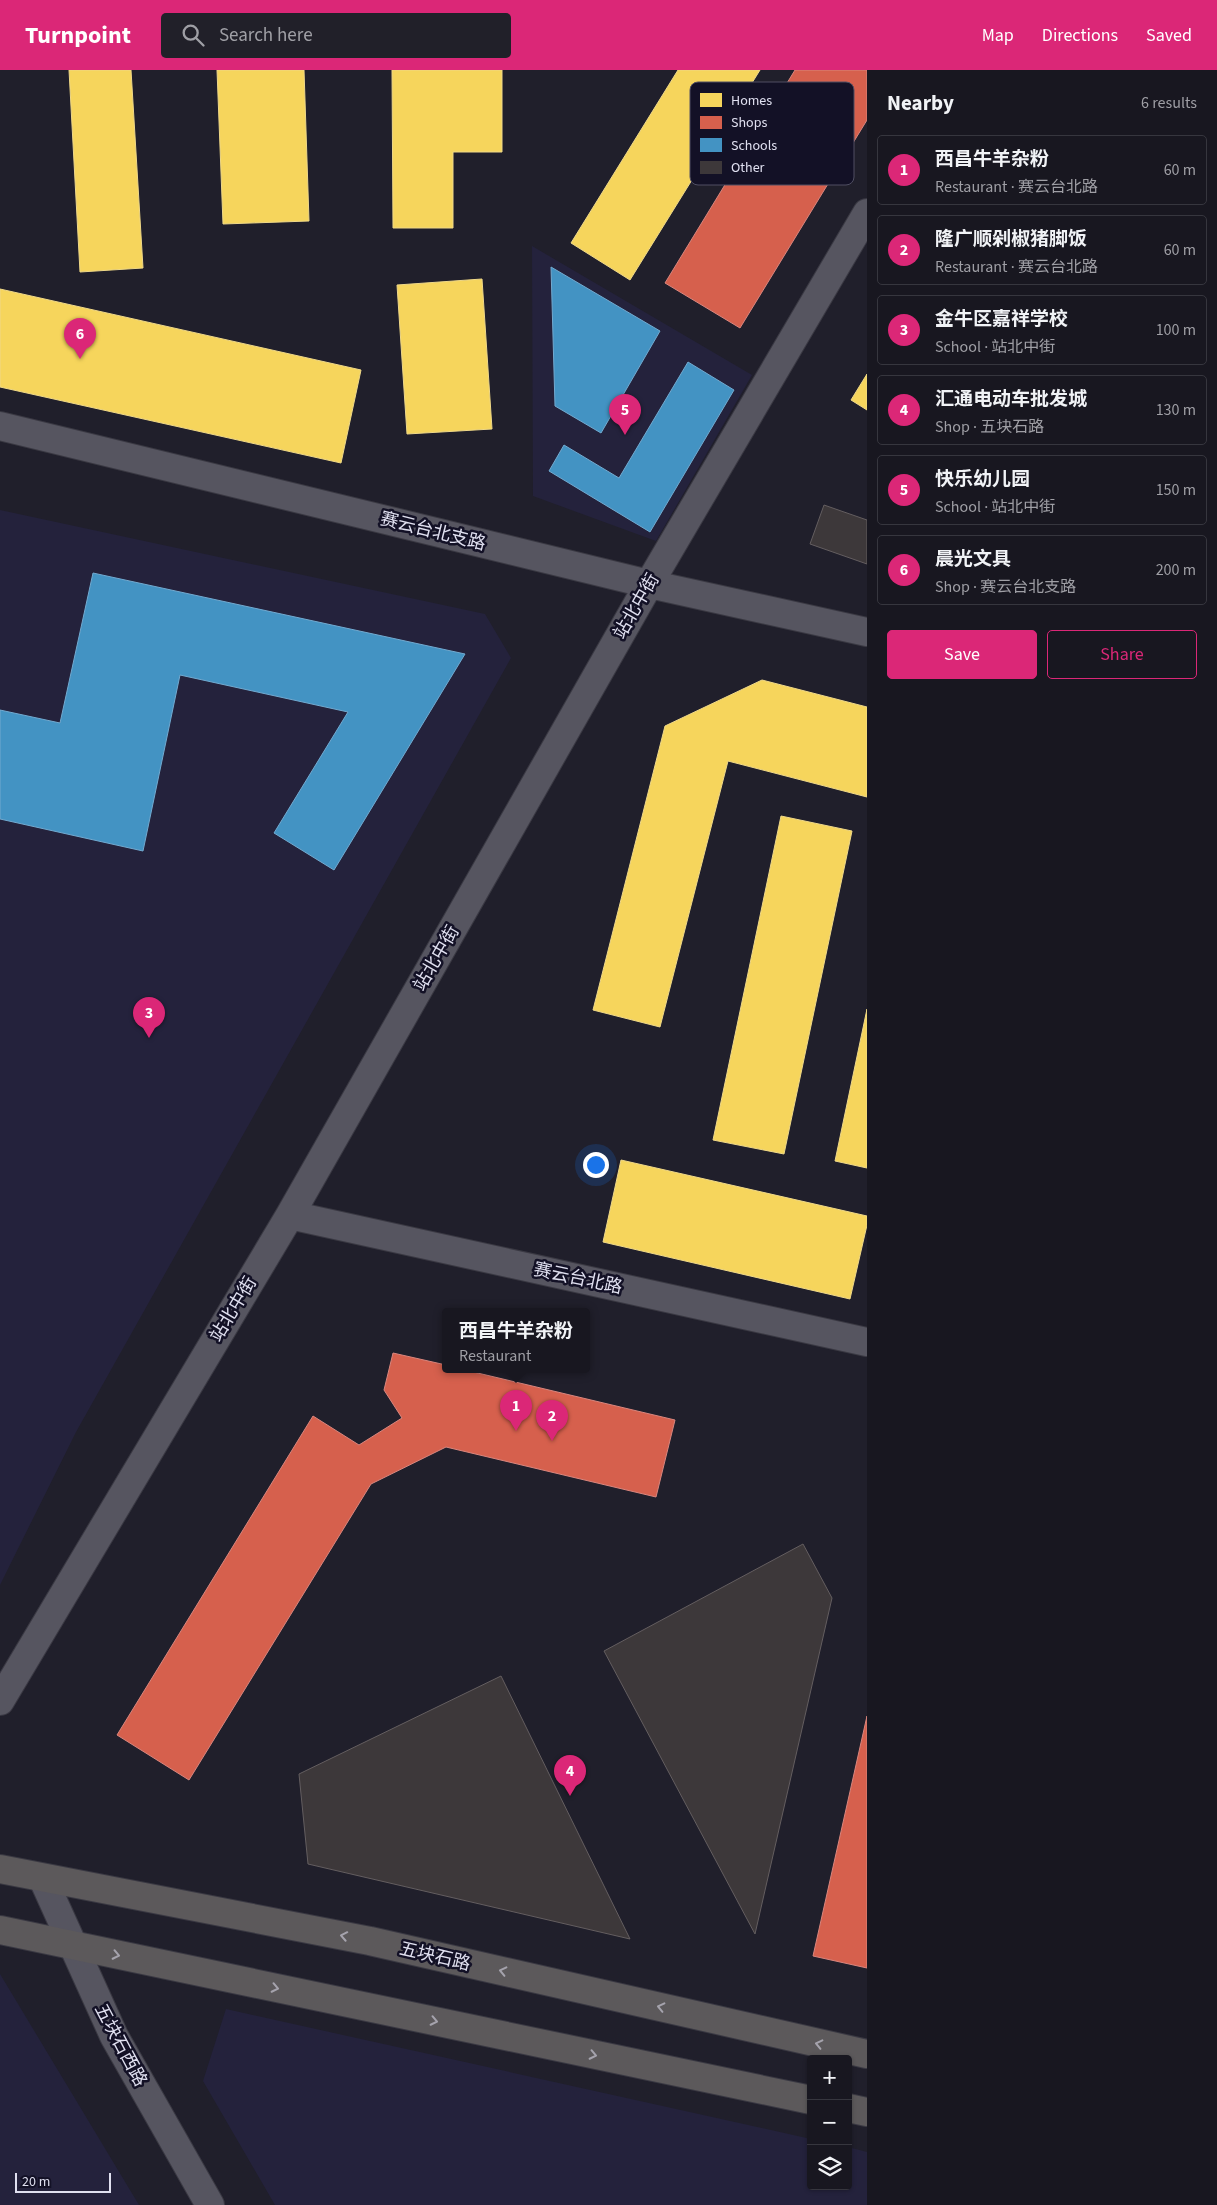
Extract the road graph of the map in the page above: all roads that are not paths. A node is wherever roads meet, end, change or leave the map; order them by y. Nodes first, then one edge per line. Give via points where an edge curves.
1 (867, 213) edge
2 (0, 426) edge
3 (649, 584) junction
4 (867, 632) edge
5 (290, 1215) junction
6 (867, 1342) edge
7 (0, 1701) edge
8 (0, 1869) edge
9 (43, 1878) junction
10 (0, 1930) edge
11 (72, 1945) junction
12 (867, 2054) edge
13 (807, 2099) edge
14 (852, 2109) edge
15 (867, 2112) edge
16 (210, 2205) edge

1 - 3 street, 站北中街
2 - 3 street, 赛云台北支路
3 - 4 street, 赛云台北支路
3 - 5 street, 站北中街
5 - 6 street, 赛云台北路
5 - 7 street, 站北中街
8 - 9 main road, 五块石路
9 - 11 street, 五块石西路
12 -> 9 main road, 五块石路 via 370,1941
10 - 11 main road
11 -> 13 main road
11 - 16 street, 五块石西路 via 114,2036
14 - 15 main road

